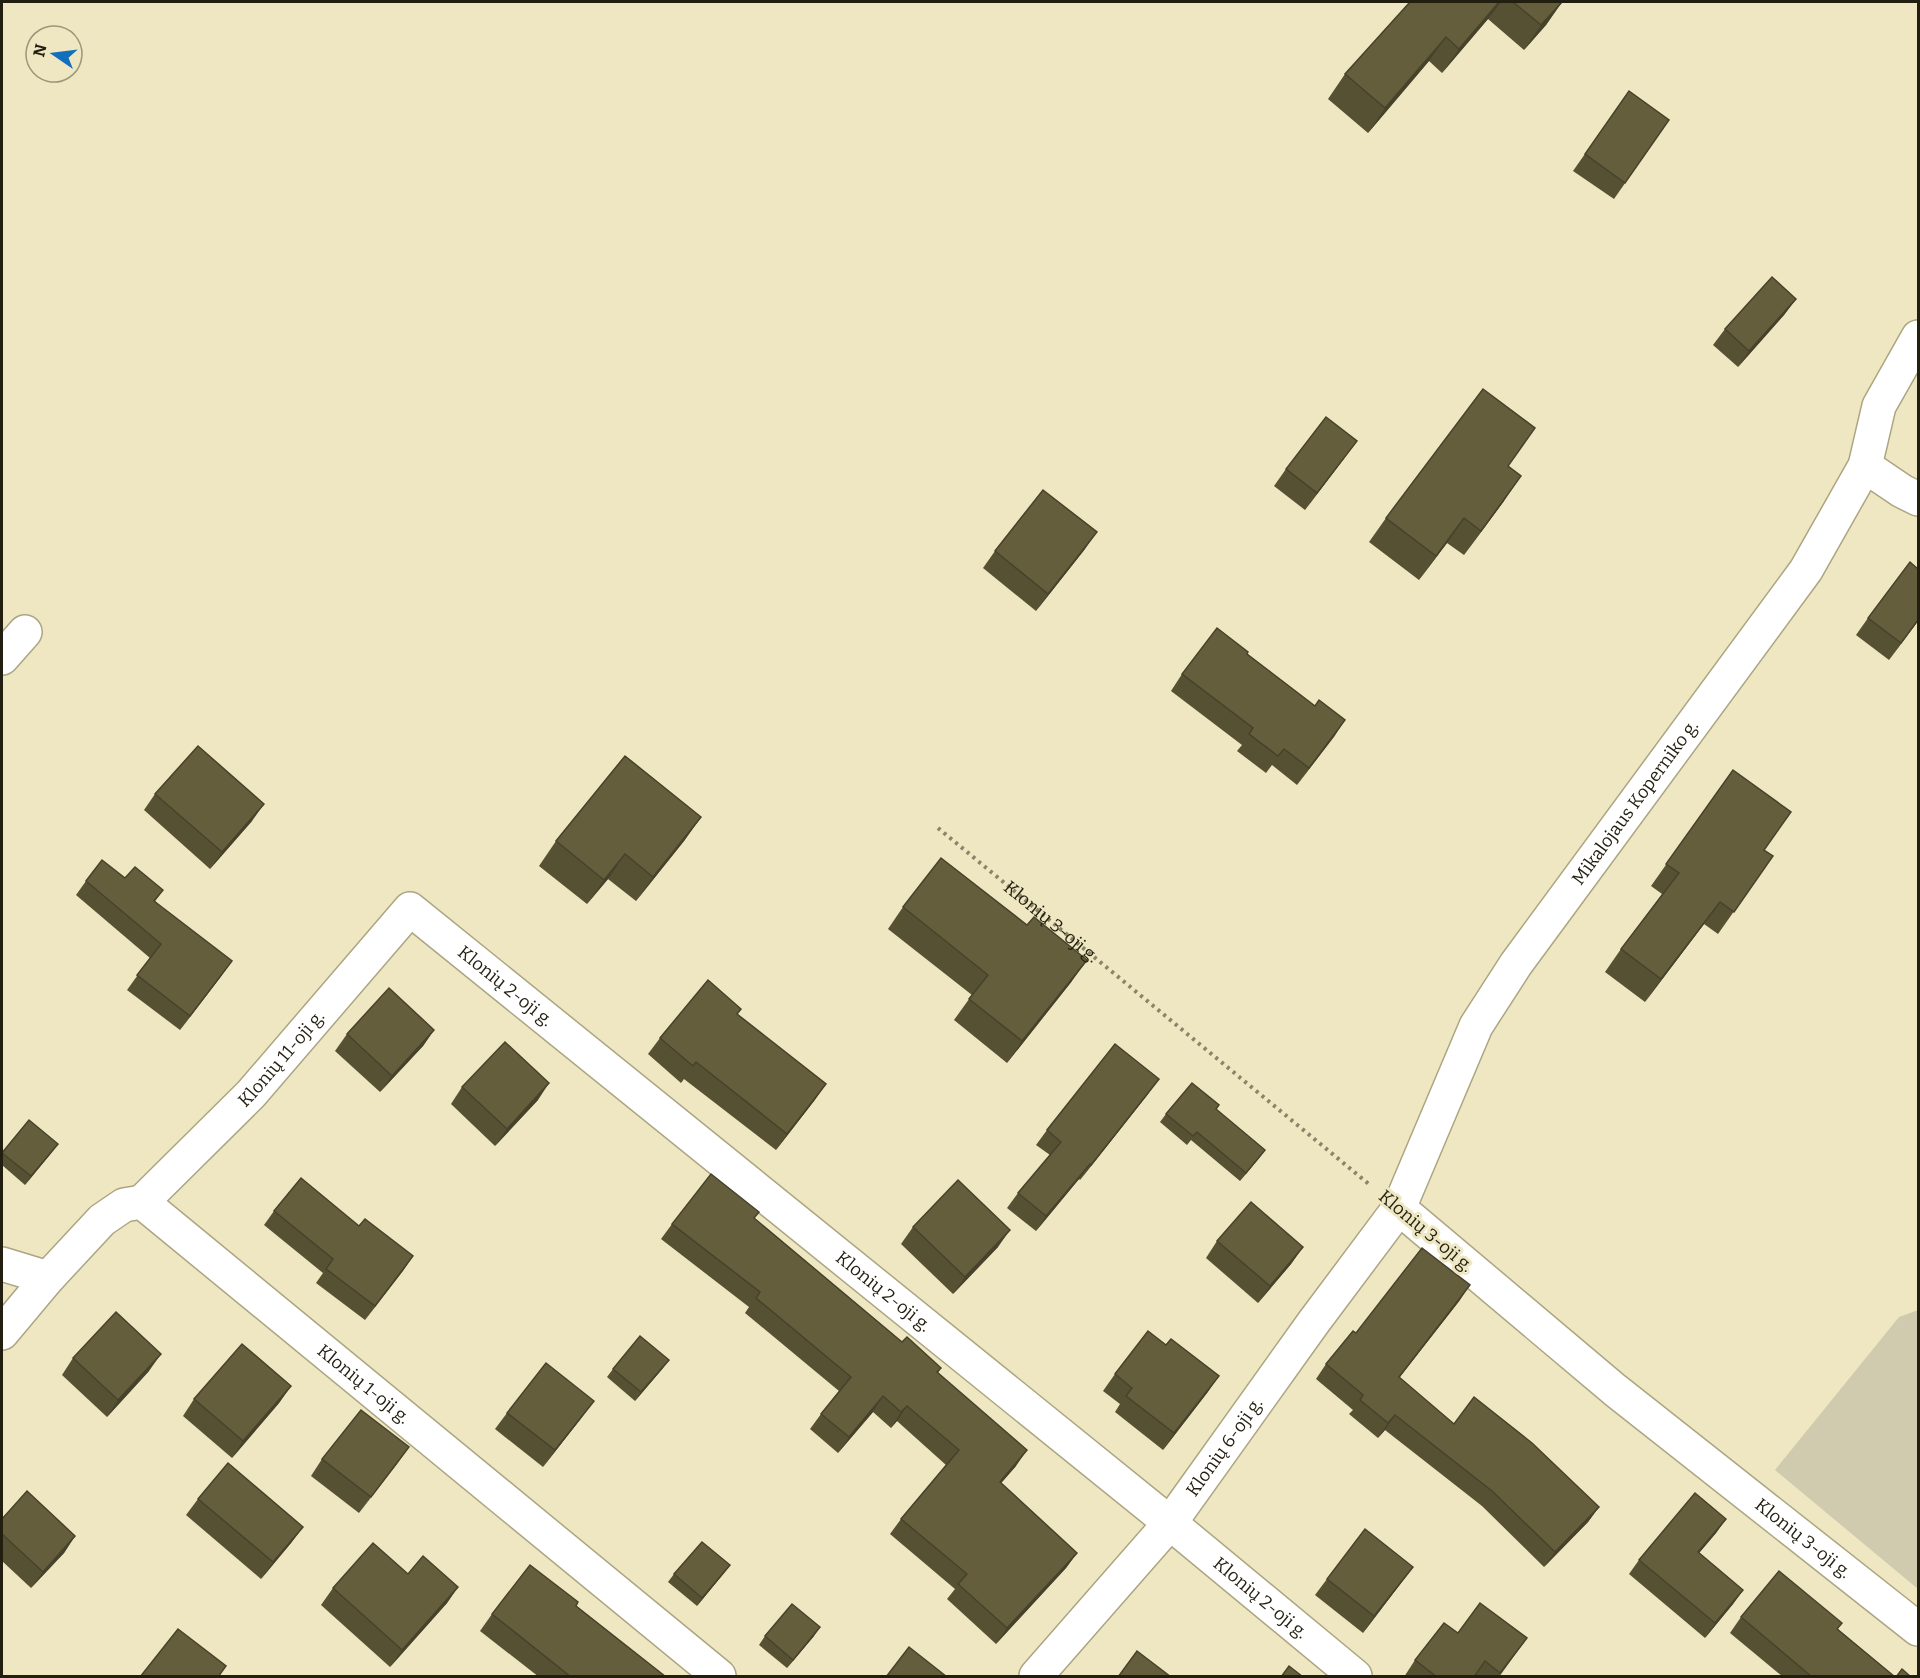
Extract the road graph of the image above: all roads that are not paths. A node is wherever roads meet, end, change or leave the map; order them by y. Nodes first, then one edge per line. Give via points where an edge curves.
1 (1918, 337) edge
2 (1864, 466) junction
3 (1918, 499) edge
4 (25, 632) dead end
5 (2, 658) edge
6 (410, 909) joint
7 (142, 1202) junction
8 (1399, 1208) junction
9 (2, 1264) edge
10 (48, 1278) junction
11 (2, 1333) edge
12 (1170, 1523) junction
13 (1918, 1629) edge
14 (719, 1677) edge
15 (1036, 1677) edge
16 (1354, 1677) edge

1 - 2 street, Mikalojaus Koperniko g. via 1880,406
2 - 3 street
2 - 8 street, Mikalojaus Koperniko g. via 1806,570 1516,964 1476,1026
4 - 5 street
6 - 7 street, Klonių 11-oji g. via 251,1094
6 - 12 street, Klonių 2-oji g.
7 - 10 street via 124,1205 102,1220
7 - 14 street, Klonių 1-oji g.
8 - 12 street, Klonių 6-oji g.
8 - 13 street, Klonių 3-oji g. via 1615,1390
9 - 10 street
10 - 11 street
12 - 15 street, Klonių 6-oji g.
12 - 16 street, Klonių 2-oji g.

